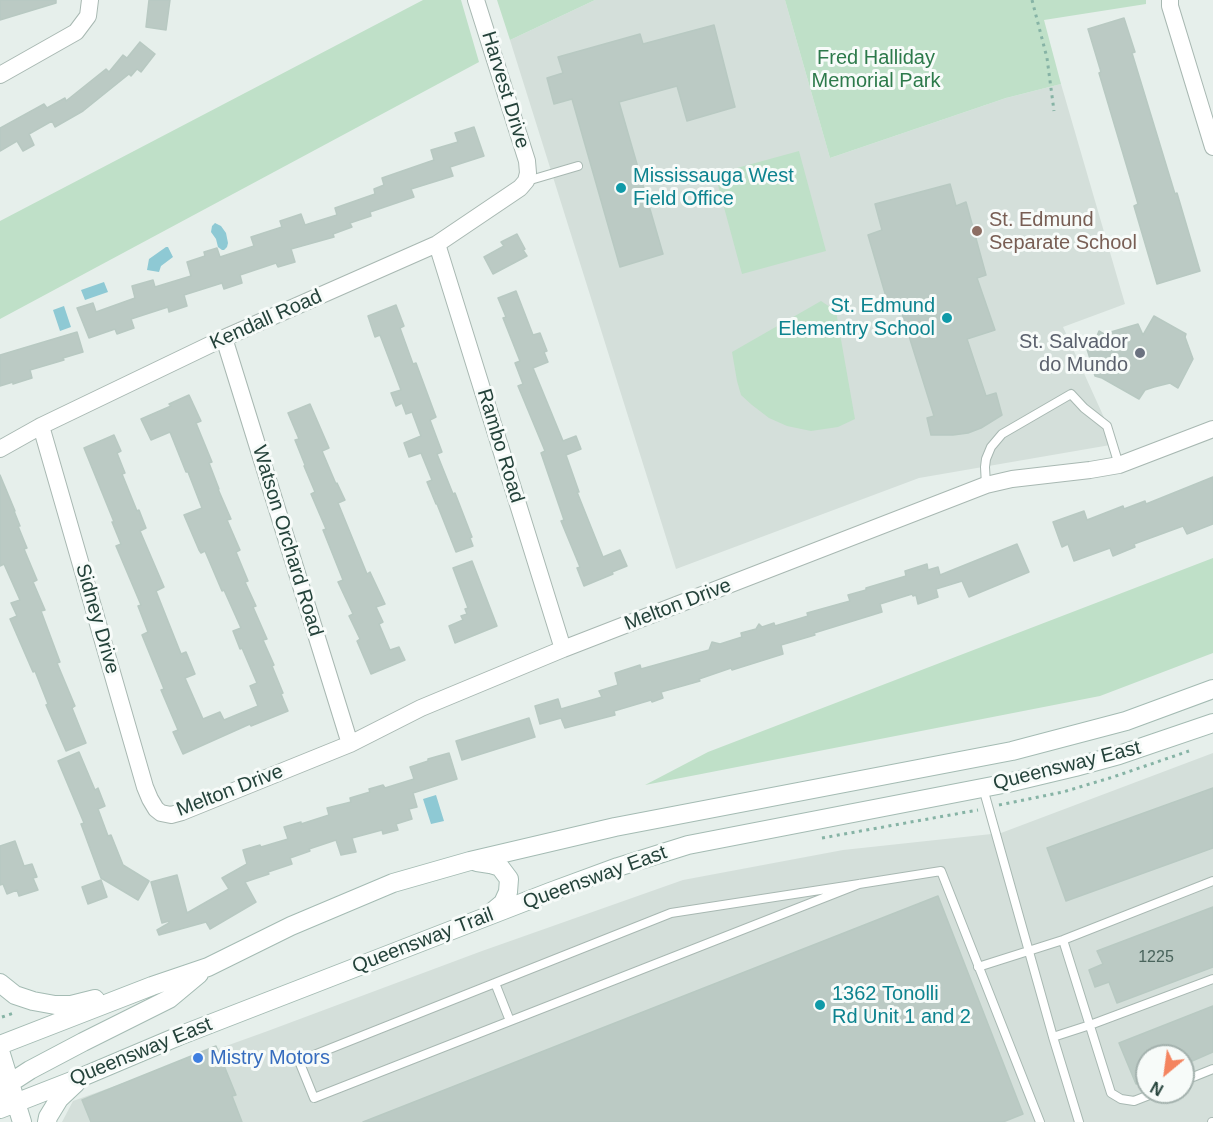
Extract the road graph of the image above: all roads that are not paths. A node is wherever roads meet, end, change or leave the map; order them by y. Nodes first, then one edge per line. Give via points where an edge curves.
1 (90, 0) edge
2 (476, 0) edge
3 (1170, 0) edge
4 (0, 75) edge
5 (1213, 147) edge
6 (578, 166) dead end
7 (526, 181) junction
8 (437, 244) junction
9 (224, 338) junction
10 (41, 426) junction
11 (1213, 429) edge
12 (0, 449) edge
13 (1119, 465) junction
14 (986, 485) junction
15 (563, 649) junction
16 (1213, 689) edge
17 (1213, 723) edge
18 (350, 744) junction
19 (983, 788) junction
20 (156, 809) joint
21 (470, 861) junction
22 (1213, 881) edge
23 (860, 884) junction
24 (485, 918) junction
25 (1063, 940) junction
26 (1029, 950) junction
27 (208, 967) junction
28 (978, 967) junction
29 (1213, 978) edge
30 (0, 982) edge
31 (495, 982) junction
32 (152, 986) junction
33 (510, 1021) junction
34 (1090, 1025) junction
35 (1053, 1037) junction
36 (0, 1045) edge
37 (0, 1051) edge
38 (1213, 1068) edge
39 (1195, 1076) edge
40 (82, 1077) junction
41 (7, 1098) edge
42 (1135, 1101) edge
43 (22, 1122) edge
44 (47, 1122) edge
45 (1040, 1122) edge
46 (1079, 1122) edge

1 - 4 street via 88,16 76,33
2 - 7 street, Harvest Drive via 527,161
3 - 5 street
6 - 7 lane
7 - 8 street, Kendall Road
8 - 9 street, Kendall Road
8 - 15 street, Rambo Road
9 - 10 street, Kendall Road
9 - 18 street, Watson Orchard Road
10 - 12 street, Kendall Road
10 - 20 street, Sidney Drive via 146,787
11 - 13 street, Melton Drive
13 - 14 street, Melton Drive
13 - 14 lane via 1107,426 1071,394 1002,434 987,459
14 - 15 street, Melton Drive
15 - 18 street, Melton Drive via 421,708
16 - 21 main road, Queensway East via 1126,721 1012,752 615,827
17 - 19 main road, Queensway East via 1119,755
18 - 20 street, Melton Drive via 182,812 171,815
19 - 24 main road, Queensway East via 688,845
19 - 26 lane
21 - 24 main road via 500,867 509,879 504,903
21 - 27 main road, Queensway East via 393,883 291,926
22 - 25 lane
23 - 28 lane via 941,871
23 - 31 lane via 671,913
23 - 33 lane
24 - 40 main road, Queensway East
25 - 26 lane
25 - 34 lane
26 - 28 lane
26 - 35 lane
27 - 32 main road, Queensway East
27 - 41 main road via 169,999 36,1066
28 - 45 lane
29 - 34 lane
30 - 32 main road via 15,995 55,1005 71,1005
31 - 33 lane
31 - 33 lane via 299,1060 314,1098
32 - 36 main road, Queensway East
34 - 35 lane
34 - 42 lane via 1111,1093 1121,1100
35 - 46 lane
37 - 41 main road
38 - 39 lane
40 - 41 main road, Queensway East
40 - 44 main road via 59,1099
41 - 43 main road

